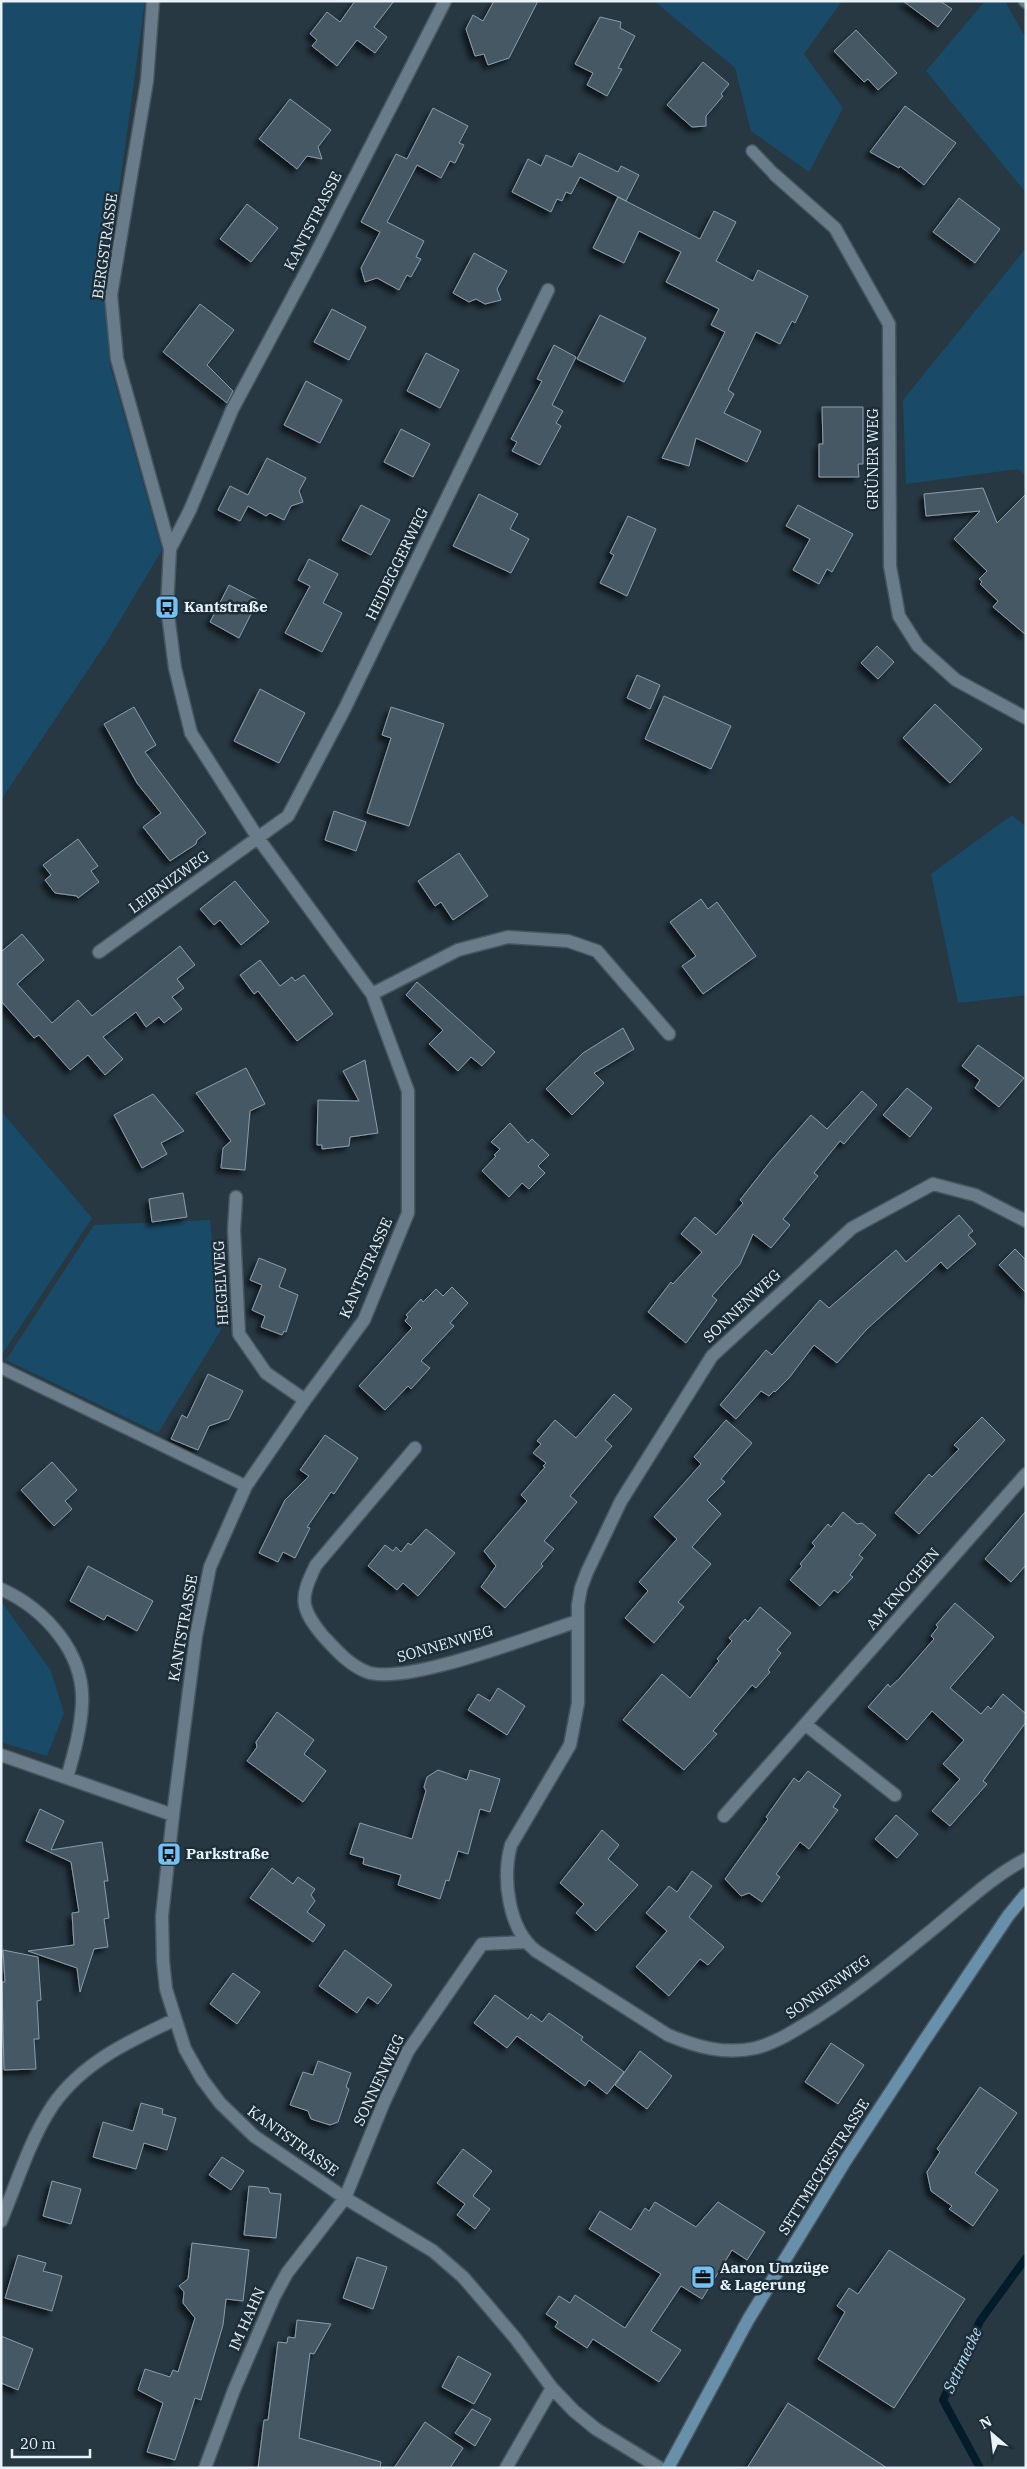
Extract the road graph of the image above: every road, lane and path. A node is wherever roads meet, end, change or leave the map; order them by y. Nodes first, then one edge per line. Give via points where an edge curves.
1 (153, 1) edge
2 (444, 1) edge
3 (752, 151) dead end
4 (776, 175) joint
5 (548, 290) dead end
6 (170, 549) junction
7 (1026, 718) edge
8 (258, 838) junction
9 (99, 952) dead end
10 (372, 994) junction
11 (669, 1034) dead end
12 (236, 1197) dead end
13 (1026, 1221) edge
14 (1, 1368) edge
15 (305, 1400) junction
16 (415, 1448) dead end
17 (1026, 1474) edge
18 (246, 1486) junction
19 (1, 1589) edge
20 (578, 1621) junction
21 (806, 1725) junction
22 (1, 1755) edge
23 (68, 1778) junction
24 (895, 1795) dead end
25 (173, 1815) junction
26 (724, 1816) dead end
27 (1026, 1859) edge
28 (1026, 1894) edge
29 (525, 1942) junction
30 (174, 2020) junction
31 (345, 2198) junction
32 (1, 2221) edge
33 (552, 2388) junction
34 (205, 2468) edge
35 (506, 2468) edge
36 (660, 2468) edge
37 (668, 2468) edge

1 - 6 street, BERGSTRASSE via 148,81 111,295 117,359
2 - 6 street, KANTSTRASSE via 232,410
3 - 4 lane
4 - 7 street, GRÜNER WEG via 835,228 889,324 890,566 899,616 918,646 956,680
5 - 8 street, HEIDEGGERWEG via 330,737 288,816
6 - 8 street, KANTSTRASSE via 167,606 175,668 191,733
8 - 9 street, LEIBNIZWEG
8 - 10 street, KANTSTRASSE
10 - 11 street via 458,950 508,937 568,941 597,951
10 - 15 street, KANTSTRASSE via 408,1091 408,1213 364,1320
12 - 15 street, HEGELWEG via 234,1230 239,1334 266,1373
13 - 20 street, SONNENWEG via 975,1195 933,1184 852,1228 712,1356 608,1526 581,1588
14 - 18 lane
15 - 18 street, KANTSTRASSE
16 - 20 street, SONNENWEG via 316,1565 311,1576 303,1598 305,1606 332,1646 346,1660 367,1672 395,1675 436,1666
17 - 21 street, AM KNOCHEN
18 - 25 street, KANTSTRASSE via 210,1567 196,1636
19 - 23 street via 30,1606 48,1622 66,1642 75,1662 81,1681 82,1702 80,1728
20 - 29 street, SONNENWEG via 578,1703 570,1745 511,1846 506,1863 510,1902
21 - 24 street
21 - 26 street, AM KNOCHEN
22 - 23 street
23 - 25 street
25 - 30 street, KANTSTRASSE via 162,1916 166,1989
27 - 29 street, SONNENWEG via 990,1882 837,2004 796,2030 758,2047 717,2050 668,2035
28 - 37 street, SETTMECKESTRASSE via 1008,1916 844,2163 748,2320
29 - 31 street, SONNENWEG via 482,1944 447,1993 408,2051
30 - 31 street, KANTSTRASSE via 185,2049 220,2103 254,2136
30 - 32 street via 95,2062 61,2095 41,2126
31 - 33 street, KANTSTRASSE via 433,2251 463,2277 516,2339
31 - 34 street, IM HAHN via 287,2273 274,2296
33 - 35 street
33 - 36 street, KANTSTRASSE via 596,2429

